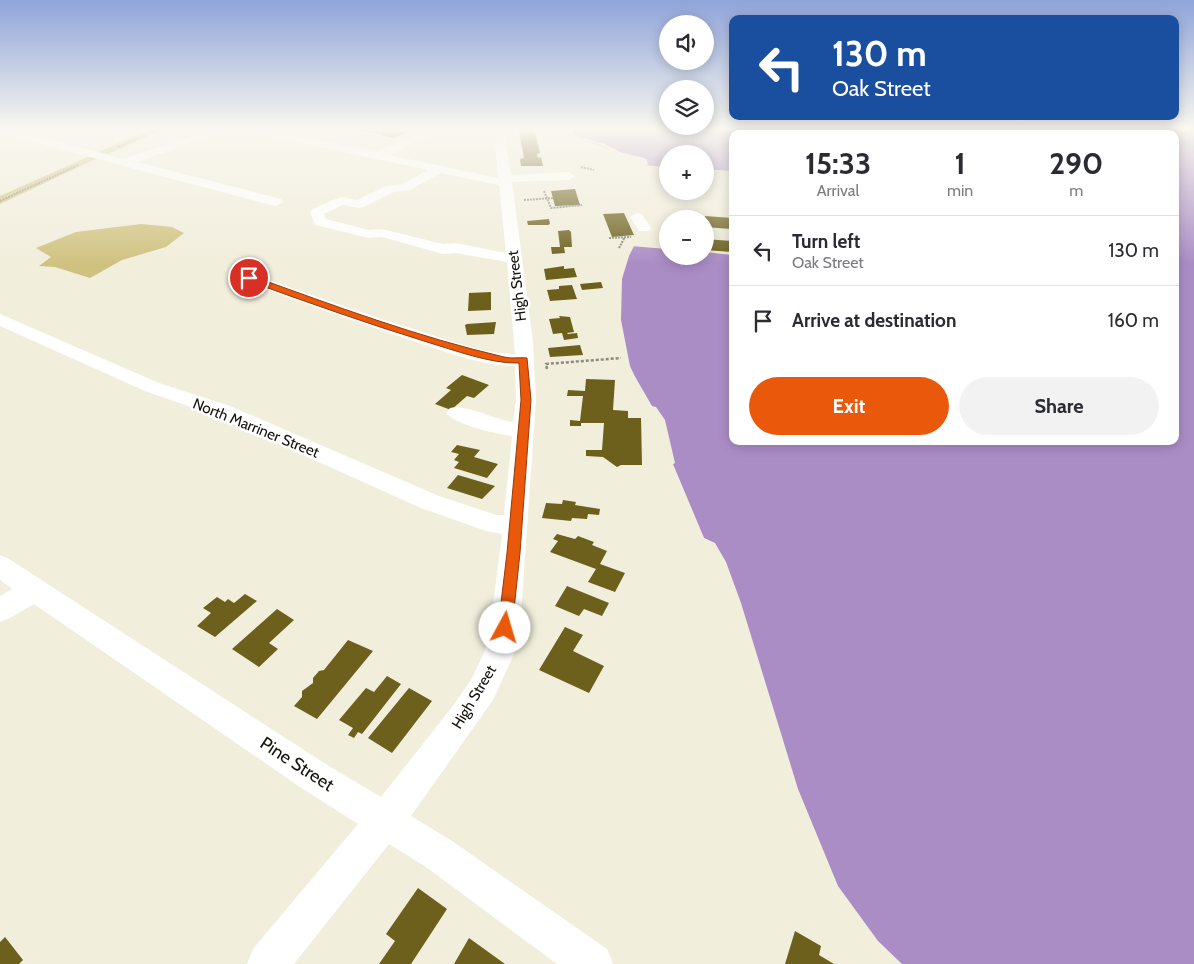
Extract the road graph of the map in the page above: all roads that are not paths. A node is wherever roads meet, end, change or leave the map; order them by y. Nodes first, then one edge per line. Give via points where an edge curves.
1 (171, 174) edge
2 (430, 174) edge
3 (459, 174) edge
4 (508, 174) edge
5 (569, 176) dead end
6 (511, 188) junction
7 (276, 202) dead end
8 (513, 259) junction
9 (249, 278) dead end
10 (0, 319) edge
11 (535, 364) junction
12 (457, 413) dead end
13 (523, 429) junction
14 (516, 525) junction
15 (0, 566) edge
16 (35, 589) junction
17 (0, 610) edge
18 (385, 820) junction
19 (268, 964) edge
20 (592, 964) edge

1 - 7 street
2 - 8 street via 358,204 341,201 317,212 317,216 320,222 368,234 382,233 443,249 456,248
3 - 6 street
4 - 6 street, High Street
5 - 6 street
6 - 8 street, High Street
8 - 11 street, High Street via 524,342
9 - 11 street via 449,346 508,361
10 - 14 street, North Marriner Street via 152,388 223,411 430,502 488,522
11 - 13 street, High Street
12 - 13 street via 498,428
13 - 14 street, High Street
14 - 18 street, High Street via 505,628 499,654 482,690 463,718
15 - 16 street, Pine Street
16 - 17 street
16 - 18 street, Pine Street via 312,775
18 - 19 street, High Street
18 - 20 street, Pine Street via 439,854

